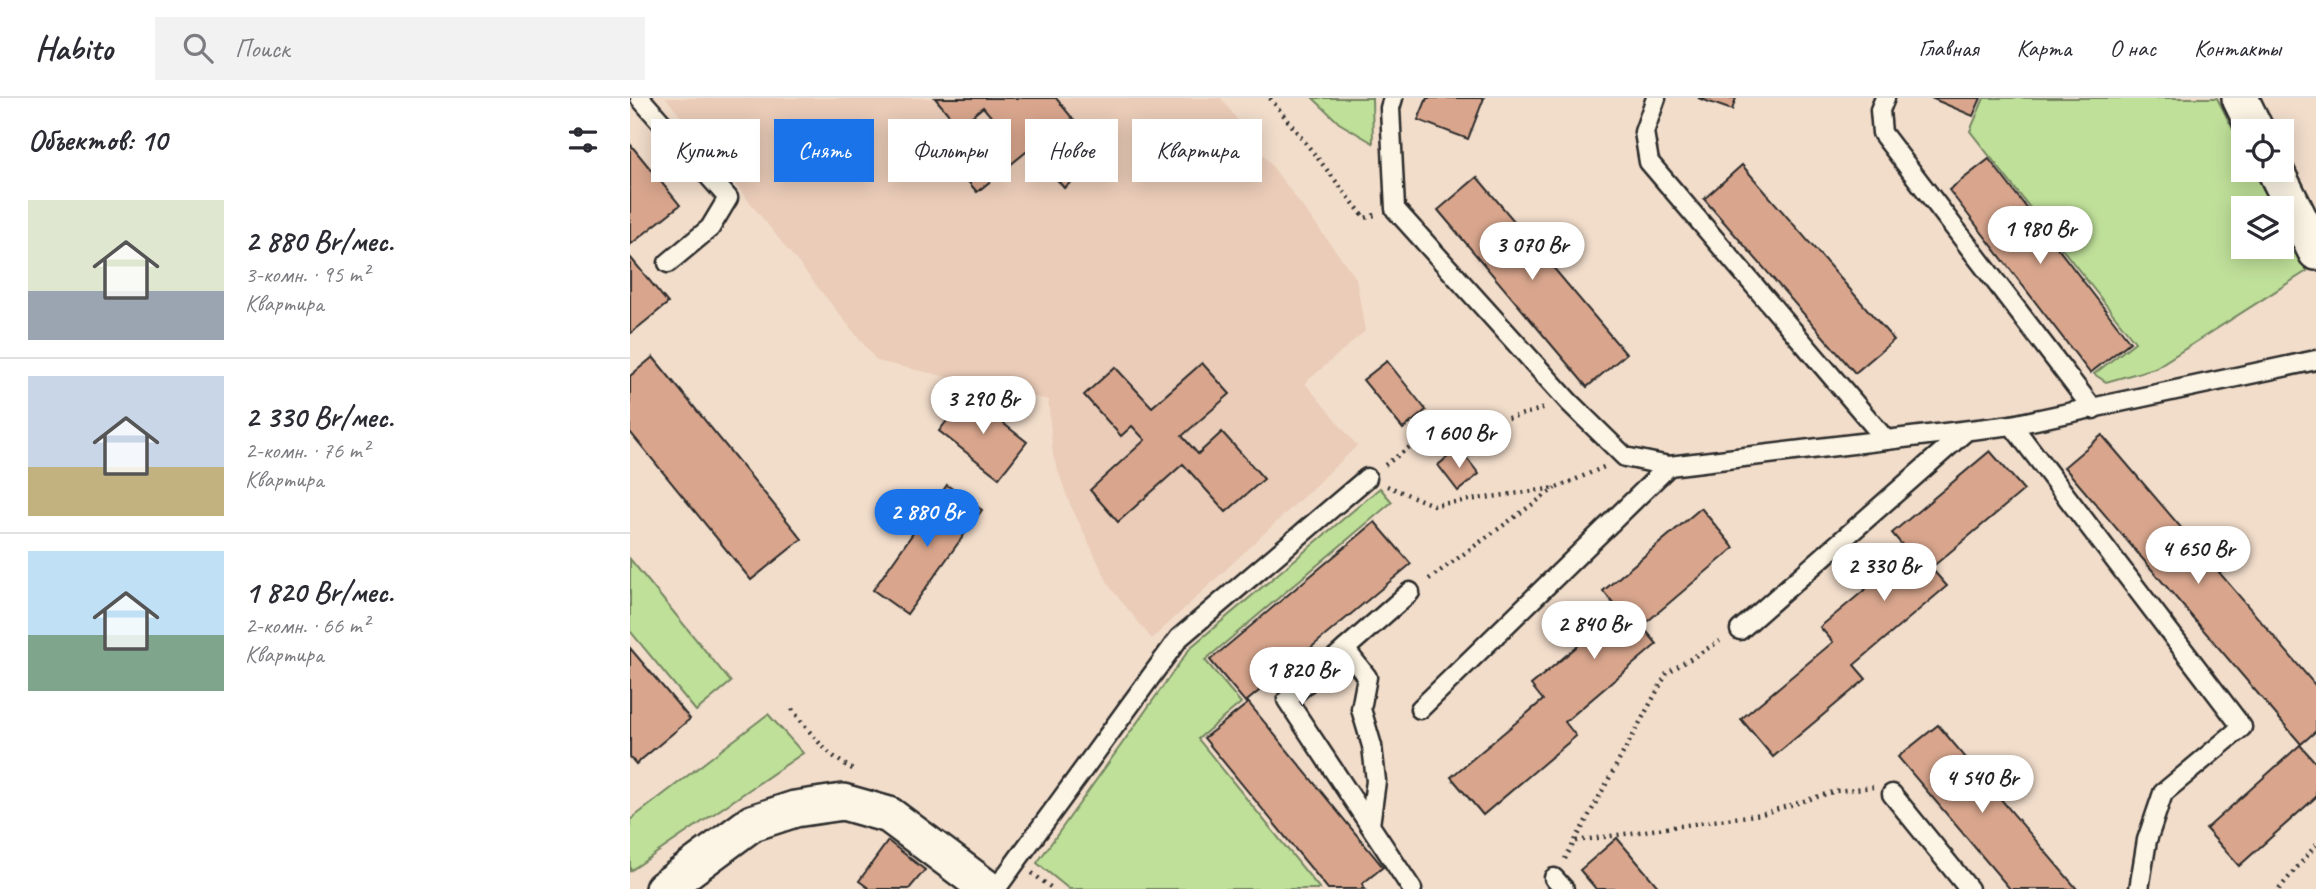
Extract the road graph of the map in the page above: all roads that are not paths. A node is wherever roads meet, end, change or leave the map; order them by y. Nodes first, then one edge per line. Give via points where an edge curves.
1 (640, 98) edge
2 (1393, 98) edge
3 (1657, 98) edge
4 (1885, 98) edge
5 (2240, 98) edge
6 (2250, 119) edge
7 (2281, 182) edge
8 (2316, 252) edge
9 (667, 262) dead end
10 (2316, 360) edge
11 (2093, 409) junction
12 (2012, 425) junction
13 (1966, 431) junction
14 (1886, 440) junction
15 (1669, 466) junction
16 (1367, 478) road end
17 (1410, 593) road end
18 (1740, 630) road end
19 (1345, 649) junction
20 (1420, 709) dead end
21 (1892, 794) road end
22 (1370, 825) junction
23 (663, 889) edge
24 (988, 889) edge
25 (996, 889) edge
26 (1412, 889) edge
27 (1969, 889) edge
28 (2139, 889) edge

1 - 9 lane via 728,198 710,228
2 - 15 lane via 1395,209 1569,402 1625,457
3 - 14 lane via 1644,132 1649,162
4 - 11 lane via 1880,110 1882,133
5 - 6 street
7 - 8 street
10 - 11 lane
11 - 12 lane
12 - 13 lane
12 - 28 lane via 2242,727 2163,793 2147,840
13 - 14 lane
13 - 18 lane
14 - 15 lane
15 - 20 lane
16 - 25 lane via 1179,638
17 - 19 lane
19 - 22 lane via 1367,677 1361,709 1376,781
19 - 22 lane via 1287,700
21 - 27 lane
22 - 26 lane
23 - 24 street via 752,823 795,809 843,802 889,816

